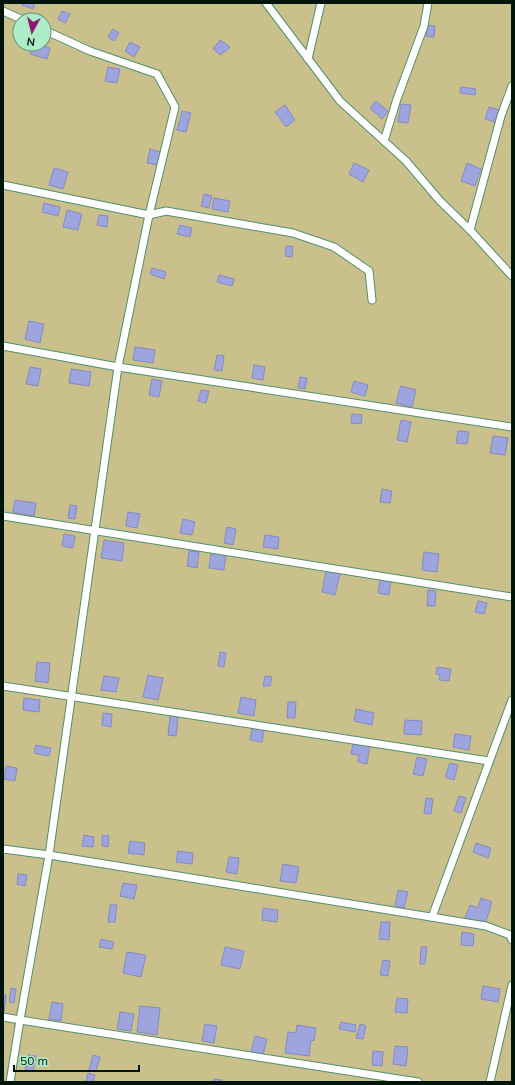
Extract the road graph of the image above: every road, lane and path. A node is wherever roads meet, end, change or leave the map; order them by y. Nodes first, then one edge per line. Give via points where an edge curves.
1 (266, 3) edge
2 (320, 3) edge
3 (428, 3) edge
4 (52, 34) edge
5 (308, 58) junction
6 (512, 86) edge
7 (384, 141) junction
8 (3, 185) edge
9 (149, 215) junction
10 (470, 230) junction
11 (512, 276) edge
12 (372, 300) dead end
13 (3, 346) edge
14 (118, 367) junction
15 (512, 427) edge
16 (3, 516) edge
17 (95, 530) junction
18 (512, 597) edge
19 (3, 686) edge
20 (72, 696) junction
21 (512, 700) edge
22 (489, 761) junction
23 (3, 848) edge
24 (49, 855) junction
25 (432, 917) junction
26 (512, 940) edge
27 (512, 985) edge
28 (3, 1017) edge
29 (20, 1020) junction
30 (10, 1082) edge
31 (418, 1082) edge
32 (490, 1082) edge

1 - 5 lane
2 - 5 lane
3 - 7 lane via 424,26
4 - 9 lane via 90,51 157,74 175,108
5 - 7 lane via 340,101
6 - 10 lane via 501,116
7 - 10 lane
8 - 9 lane
9 - 12 lane via 166,211 293,233 334,247 369,271
9 - 14 lane
10 - 11 lane
13 - 14 lane
14 - 15 lane
14 - 17 lane
16 - 17 lane
17 - 18 lane
17 - 20 lane
19 - 20 lane
20 - 22 lane
20 - 24 lane
21 - 22 lane
22 - 25 lane
23 - 24 lane
24 - 25 lane
24 - 29 lane
25 - 26 lane via 486,926 510,935
27 - 32 lane
28 - 29 lane
29 - 30 lane
29 - 31 lane

